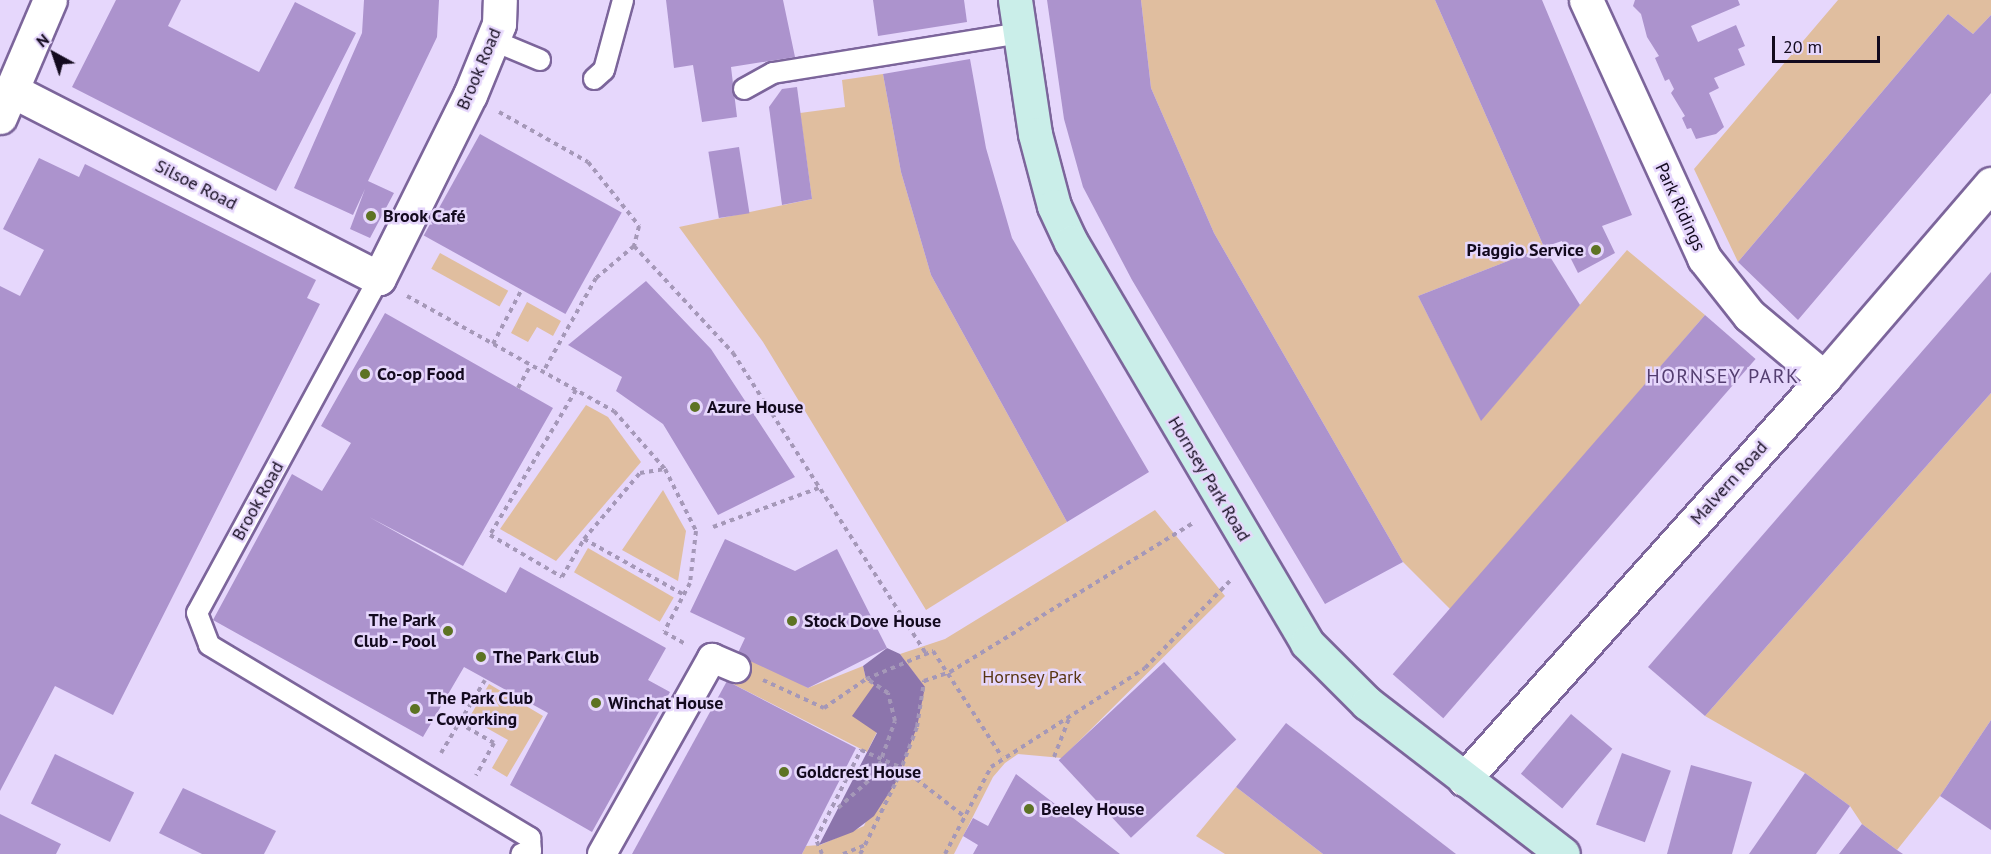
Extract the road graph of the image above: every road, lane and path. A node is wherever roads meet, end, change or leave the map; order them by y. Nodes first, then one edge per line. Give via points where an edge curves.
1 (50, 0) edge
2 (500, 0) edge
3 (623, 0) edge
4 (1015, 0) edge
5 (1586, 0) edge
6 (1020, 33) junction
7 (492, 40) junction
8 (540, 60) dead end
9 (594, 79) dead end
10 (8, 89) edge
11 (744, 89) dead end
12 (494, 109) dead end
13 (1991, 184) edge
14 (634, 246) junction
15 (387, 284) junction
16 (522, 289) dead end
17 (493, 344) junction
18 (531, 365) junction
19 (543, 372) junction
20 (1824, 378) junction
21 (518, 388) dead end
22 (576, 390) junction
23 (665, 469) junction
24 (819, 488) junction
25 (1224, 504) junction
26 (713, 526) dead end
27 (584, 539) junction
28 (1254, 555) junction
29 (684, 595) junction
30 (664, 632) dead end
31 (926, 654) junction
32 (736, 668) joint
33 (950, 672) junction
34 (866, 679) junction
35 (485, 680) dead end
36 (1071, 714) junction
37 (459, 723) junction
38 (439, 756) dead end
39 (1002, 757) junction
40 (1054, 757) dead end
41 (884, 760) junction
42 (902, 768) junction
43 (475, 777) dead end
44 (1464, 779) junction
45 (838, 808) dead end
46 (965, 817) junction
47 (865, 845) junction
48 (521, 854) edge
49 (602, 854) edge
50 (822, 854) edge
51 (843, 854) edge
52 (860, 854) edge
53 (945, 854) edge
54 (1563, 854) edge

1 - 10 street
2 - 7 street, Brook Road via 499,24
3 - 9 lane via 604,70
4 - 6 main road, Hornsey Park Road
5 - 20 street, Park Ridings via 1704,258 1749,315
6 - 11 lane via 773,73
6 - 25 main road, Hornsey Park Road via 1035,134 1054,206 1071,242
7 - 8 lane
7 - 15 street, Brook Road
10 - 15 street, Silsoe Road
12 - 14 path via 588,162 639,226
13 - 20 street, Malvern Road
14 - 19 path via 596,278
14 - 24 path via 733,353
15 - 17 path
15 - 48 lane, Brook Road via 197,613 209,645 530,838 531,851
16 - 17 path
17 - 18 path
18 - 19 path
18 - 21 path
19 - 22 path
20 - 44 street, Malvern Road
22 - 23 path via 614,411
22 - 27 path via 490,535 562,577
23 - 27 path via 640,473
23 - 29 path via 696,531 690,584
24 - 26 path
24 - 31 path
25 - 28 main road, Hornsey Park Road
25 - 33 path
27 - 29 path
28 - 36 path via 1145,668
28 - 44 main road, Hornsey Park Road via 1322,660 1367,703
29 - 30 path
31 - 33 path via 933,651
31 - 34 path
32 - 34 path via 824,708
32 - 49 street via 712,658
33 - 39 path
33 - 42 path via 924,681 917,727
34 - 41 path via 888,693 892,702 895,721
35 - 37 path
36 - 39 path
36 - 40 path
37 - 38 path
37 - 43 path via 494,743
39 - 46 path via 991,767
41 - 42 path
41 - 45 path via 870,782
41 - 50 path via 861,750 816,839
42 - 46 path
42 - 47 path
44 - 54 main road, Hornsey Park Road
46 - 53 path
47 - 51 path
47 - 52 path

